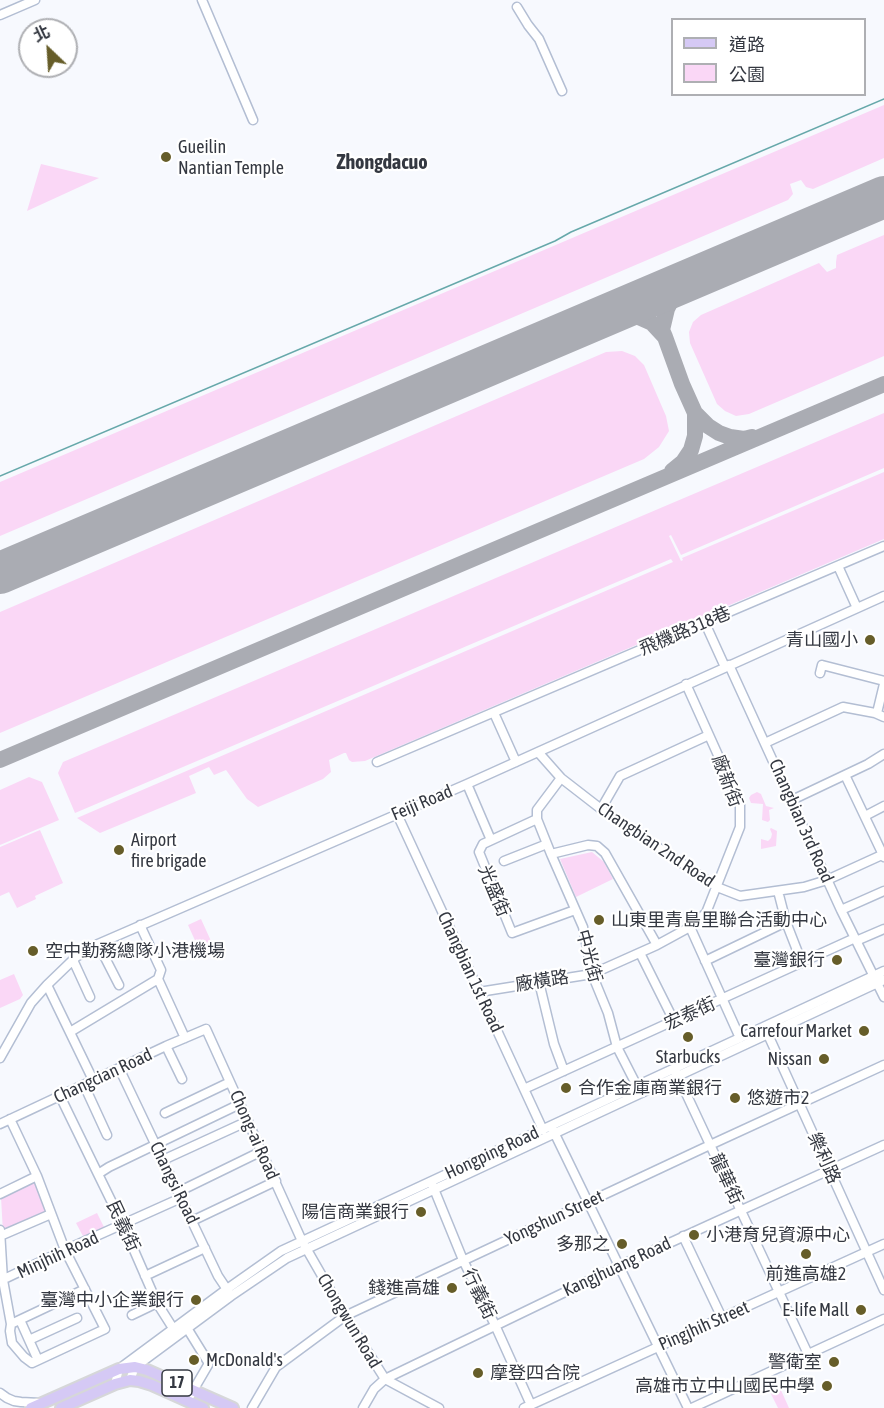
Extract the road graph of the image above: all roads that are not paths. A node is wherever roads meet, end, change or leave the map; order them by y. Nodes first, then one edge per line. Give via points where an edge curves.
1 (33, 0) edge
2 (202, 0) edge
3 (517, 7) dead end
4 (0, 15) edge
5 (562, 91) dead end
6 (253, 120) dead end
7 (883, 549) edge
8 (838, 566) junction
9 (884, 596) edge
10 (857, 608) junction
11 (705, 623) junction
12 (727, 666) junction
13 (820, 673) dead end
14 (884, 683) edge
15 (686, 684) junction
16 (494, 713) junction
17 (880, 715) edge
18 (709, 735) junction
19 (765, 743) junction
20 (538, 752) junction
21 (884, 754) edge
22 (377, 762) dead end
23 (516, 762) junction
24 (845, 775) junction
25 (561, 778) junction
26 (467, 784) junction
27 (792, 800) junction
28 (884, 806) edge
29 (601, 809) junction
30 (397, 814) junction
31 (865, 816) junction
32 (537, 819) junction
33 (491, 840) junction
34 (547, 844) junction
35 (551, 854) junction
36 (884, 855) edge
37 (504, 861) dead end
38 (827, 880) junction
39 (717, 887) junction
40 (778, 891) junction
41 (884, 891) edge
42 (575, 910) junction
43 (841, 910) junction
44 (786, 922) junction
45 (140, 925) junction
46 (690, 927) junction
47 (884, 929) edge
48 (856, 939) junction
49 (98, 944) junction
50 (657, 945) junction
51 (640, 953) junction
52 (73, 960) junction
53 (705, 961) junction
54 (802, 963) junction
55 (884, 971) edge
56 (592, 974) junction
57 (878, 979) edge
58 (158, 980) junction
59 (539, 982) junction
60 (47, 985) junction
61 (118, 985) dead end
62 (479, 992) junction
63 (90, 997) dead end
64 (884, 997) edge
65 (722, 999) junction
66 (674, 1021) junction
67 (206, 1029) joint
68 (766, 1029) junction
69 (70, 1032) junction
70 (185, 1038) junction
71 (740, 1038) junction
72 (166, 1046) junction
73 (617, 1047) junction
74 (0, 1058) edge
75 (884, 1065) edge
76 (119, 1068) junction
77 (564, 1071) junction
78 (676, 1072) junction
79 (182, 1079) dead end
80 (93, 1080) junction
81 (230, 1082) junction
82 (84, 1084) junction
83 (524, 1089) junction
84 (639, 1089) junction
85 (60, 1096) junction
86 (240, 1104) junction
87 (800, 1104) junction
88 (165, 1113) dead end
89 (10, 1119) junction
90 (248, 1121) junction
91 (0, 1124) edge
92 (550, 1129) junction
93 (107, 1135) dead end
94 (155, 1144) junction
95 (710, 1145) junction
96 (884, 1145) edge
97 (262, 1151) junction
98 (163, 1160) junction
99 (829, 1169) junction
100 (98, 1174) junction
101 (37, 1176) junction
102 (276, 1181) junction
103 (433, 1185) junction
104 (0, 1194) edge
105 (180, 1195) junction
106 (588, 1202) junction
107 (741, 1210) junction
108 (51, 1214) junction
109 (192, 1221) junction
110 (123, 1225) junction
111 (0, 1230) edge
112 (0, 1236) edge
113 (683, 1236) junction
114 (884, 1244) edge
115 (304, 1245) junction
116 (205, 1248) junction
117 (65, 1250) junction
118 (867, 1252) junction
119 (463, 1260) junction
120 (619, 1266) junction
121 (145, 1276) junction
122 (2, 1281) edge
123 (85, 1289) junction
124 (884, 1290) edge
125 (229, 1292) junction
126 (779, 1292) junction
127 (156, 1303) junction
128 (132, 1315) dead end
129 (345, 1316) junction
130 (77, 1318) dead end
131 (722, 1318) junction
132 (884, 1319) edge
133 (20, 1320) junction
134 (11, 1324) junction
135 (495, 1325) junction
136 (187, 1329) junction
137 (175, 1332) junction
138 (29, 1340) junction
139 (658, 1347) junction
140 (808, 1354) junction
141 (35, 1361) junction
142 (135, 1367) junction
143 (120, 1370) junction
144 (385, 1379) junction
145 (130, 1380) junction
146 (115, 1384) junction
147 (0, 1393) edge
148 (190, 1396) junction
149 (43, 1403) junction
150 (527, 1406) edge
151 (31, 1408) edge
152 (61, 1408) edge
153 (203, 1408) edge
154 (233, 1408) edge
155 (252, 1408) edge
156 (363, 1408) edge
157 (439, 1408) edge
158 (690, 1408) edge

1 - 4 street
2 - 6 street
3 - 5 street via 539,39
7 - 8 street, 飛機路318巷
8 - 10 street
8 - 11 street, 飛機路318巷
9 - 10 street, Feiji Road
10 - 12 street, Feiji Road
11 - 12 street, Changbian 3rd Road
11 - 16 street, 飛機路318巷
12 - 15 street, Feiji Road
12 - 19 street, Changbian 3rd Road
13 - 14 street via 822,665
14 - 17 street
15 - 18 street
15 - 20 street, Feiji Road
16 - 22 street, 飛機路318巷
16 - 23 street
17 - 19 street via 843,706
18 - 29 street, 廠新街 via 620,776
18 - 39 street, 廠新街 via 740,804 740,827
19 - 27 street, Changbian 3rd Road
20 - 23 street, Feiji Road
20 - 25 street, Changbian 2nd Road
21 - 24 street
23 - 26 street, Feiji Road
24 - 27 street
24 - 31 street
25 - 29 street, Changbian 2nd Road
25 - 32 street via 537,810
26 - 30 street, Feiji Road
26 - 33 street
27 - 38 street, Changbian 3rd Road
28 - 31 street
29 - 39 street, Changbian 2nd Road
30 - 45 street, Feiji Road
30 - 62 street, Changbian 1st Road
31 - 36 street
32 - 33 street
32 - 34 street, 中光街
33 - 42 street, 光盛街 via 483,844 479,856 512,933
34 - 35 street, 中光街
34 - 37 street
35 - 42 street, 中光街
35 - 50 street via 597,846 605,853
36 - 38 street, Changbian 2nd Road
38 - 40 street, Changbian 2nd Road
38 - 43 street, Changbian 3rd Road
39 - 40 street, Changbian 2nd Road via 740,896
39 - 46 street, 廠橫路 via 706,914
40 - 44 street
41 - 43 street
42 - 56 street, 中光街 via 583,927
43 - 48 street, Changbian 3rd Road
44 - 53 street
44 - 54 street
45 - 49 street, Feiji Road
45 - 58 street via 161,970
46 - 50 street, 廠橫路
46 - 53 street
47 - 48 street, 宏泰街
48 - 54 street, 宏泰街
48 - 57 street, Changbian 3rd Road
49 - 52 street, Feiji Road
49 - 61 street
50 - 51 street, 廠橫路
51 - 56 street, 廠橫路
51 - 66 street
52 - 60 street, Feiji Road
52 - 63 street
53 - 65 street
54 - 65 street, 宏泰街
55 - 57 street, Hongping Road
56 - 59 street, 廠橫路
56 - 73 street, 中光街
57 - 64 street, Changbian 3rd Road
57 - 68 street, Hongping Road
58 - 69 street
58 - 70 street
59 - 62 street, 廠橫路
59 - 77 street
60 - 69 street
60 - 74 street, Feiji Road via 31,1003
62 - 83 street, Changbian 1st Road
65 - 66 street, 宏泰街
65 - 71 street
66 - 73 street, 宏泰街
67 - 70 street, Changcian Road
67 - 81 street, Chong-ai Road
68 - 71 street, Hongping Road
68 - 78 street, Hongping Road
68 - 87 street, 樂利路
69 - 80 street
70 - 72 street, Changcian Road
71 - 78 street, Hongping Road
72 - 76 street, Changcian Road
72 - 79 street
73 - 77 street, 宏泰街
73 - 84 street, 中光街
75 - 87 street, Yongshun Street
76 - 80 street, Changcian Road
76 - 94 street, Changsi Road
77 - 83 street, 宏泰街
78 - 84 street, Hongping Road
78 - 95 street, 龍華街
80 - 82 street, Changcian Road
81 - 86 street, Chong-ai Road
81 - 88 street
82 - 85 street, Changcian Road
82 - 93 street
83 - 92 street, Changbian 1st Road
84 - 92 street, Hongping Road
85 - 89 street, Changcian Road
85 - 100 street, 民義街
86 - 90 street, Chong-ai Road
86 - 94 street
87 - 95 street, Yongshun Street
87 - 99 street, 樂利路
89 - 91 street, Changcian Road
89 - 101 street
90 - 97 street, Chong-ai Road
90 - 98 street
92 - 103 street, Hongping Road
92 - 106 street, Changbian 1st Road
94 - 98 street, Changsi Road
94 - 100 street
95 - 106 street, Yongshun Street
95 - 107 street, 龍華街
96 - 99 street, Kangjhuang Road
97 - 102 street, Chong-ai Road
97 - 105 street, Minjhih Road
98 - 105 street, Changsi Road
99 - 107 street, Kangjhuang Road
99 - 118 street, 樂利路
100 - 110 street, 民義街
101 - 104 street
101 - 108 street
102 - 109 street
102 - 115 street, Chong-ai Road
103 - 115 street, Hongping Road
103 - 119 street, 行義街
105 - 109 street, Changsi Road
105 - 110 street, Minjhih Road
106 - 119 street, Yongshun Street
106 - 120 street, Changbian 1st Road
107 - 113 street, Kangjhuang Road
107 - 126 street, 龍華街
108 - 112 street
108 - 117 street
109 - 116 street, Changsi Road
110 - 117 street, Minjhih Road
110 - 121 street, 民義街
111 - 112 street
112 - 122 street
113 - 120 street, Kangjhuang Road
113 - 131 street
114 - 118 street, Pingjhih Street
115 - 125 street, Hongping Road via 273,1256
115 - 129 street, Chongwun Road
116 - 121 street
116 - 125 street, Changsi Road
117 - 122 street, Minjhih Road
117 - 123 street
118 - 124 street, 樂利路
118 - 126 street, Pingjhih Street
119 - 129 street, Yongshun Street
119 - 135 street, 行義街
120 - 135 street, Kangjhuang Road
120 - 139 street, Changbian 1st Road
121 - 127 street, 民義街
122 - 134 street
123 - 133 street
123 - 141 street via 105,1329
125 - 136 street, Hongping Road
125 - 137 street, Hongping Road
126 - 131 street, Pingjhih Street
126 - 140 street, 龍華街
127 - 128 street
127 - 137 street, 民義街
129 - 144 street, Chongwun Road
129 - 155 street, Yongshun Street via 276,1367
130 - 138 street
131 - 139 street, Pingjhih Street
132 - 140 street
133 - 134 street
133 - 138 street
134 - 141 street via 12,1343 24,1358
135 - 144 street, Kangjhuang Road
135 - 150 street, 行義街
136 - 137 street, Hongping Road
136 - 148 street via 208,1362
137 - 142 street, Hongping Road
137 - 143 street, Hongping Road
138 - 141 street
139 - 150 street, Pingjhih Street
139 - 158 street, Changbian 1st Road
140 - 158 street
142 - 143 main road, 17
142 - 145 street
142 - 148 main road, 17
143 - 146 street
143 - 149 main road, 17
144 - 156 street, Kangjhuang Road
144 - 157 street, Chongwun Road
145 - 146 main road
145 - 148 main road, 17
146 - 152 main road
147 - 149 street via 21,1402
148 - 153 main road, 17
148 - 154 main road, 17
149 - 151 main road, 17

